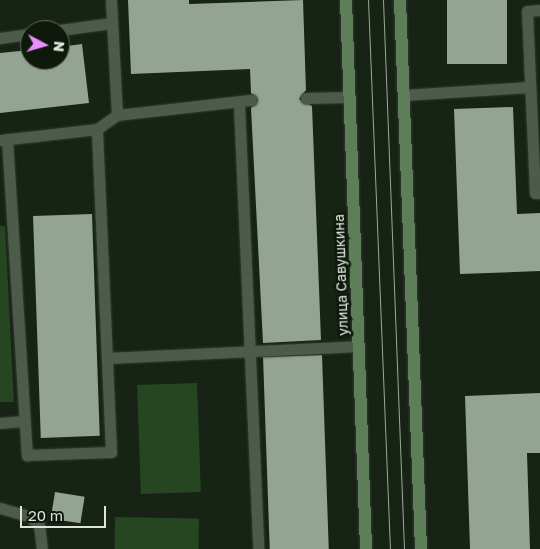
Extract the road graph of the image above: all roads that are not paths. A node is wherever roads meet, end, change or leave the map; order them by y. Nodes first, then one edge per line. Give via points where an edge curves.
1 (111, 0) edge
2 (346, 0) edge
3 (400, 0) edge
4 (540, 10) edge
5 (112, 24) junction
6 (70, 29) edge
7 (20, 35) edge
8 (0, 38) edge
9 (530, 87) junction
10 (404, 95) junction
11 (350, 97) junction
12 (306, 98) dead end
13 (251, 100) dead end
14 (239, 105) junction
15 (117, 115) junction
16 (97, 129) junction
17 (4, 140) edge
18 (540, 193) edge
19 (359, 346) junction
20 (251, 351) junction
21 (107, 358) junction
22 (25, 422) junction
23 (0, 423) edge
24 (0, 508) edge
25 (42, 549) edge
26 (258, 549) edge
27 (366, 549) edge
28 (420, 549) edge

1 - 5 lane
2 - 11 main road, улица Савушкина
3 - 10 main road
4 - 9 lane via 527,11
5 - 6 lane
5 - 15 lane
7 - 8 lane
9 - 10 lane
9 - 18 lane via 535,193
10 - 28 main road
11 - 12 lane
11 - 19 main road, улица Савушкина
13 - 14 lane
14 - 15 lane
14 - 20 lane
15 - 16 lane
16 - 17 lane
16 - 21 lane
17 - 22 lane
19 - 20 lane
19 - 27 main road, улица Савушкина
20 - 21 lane
20 - 26 lane
21 - 22 lane via 111,452 27,455
22 - 23 lane
24 - 25 lane via 28,516 39,526

